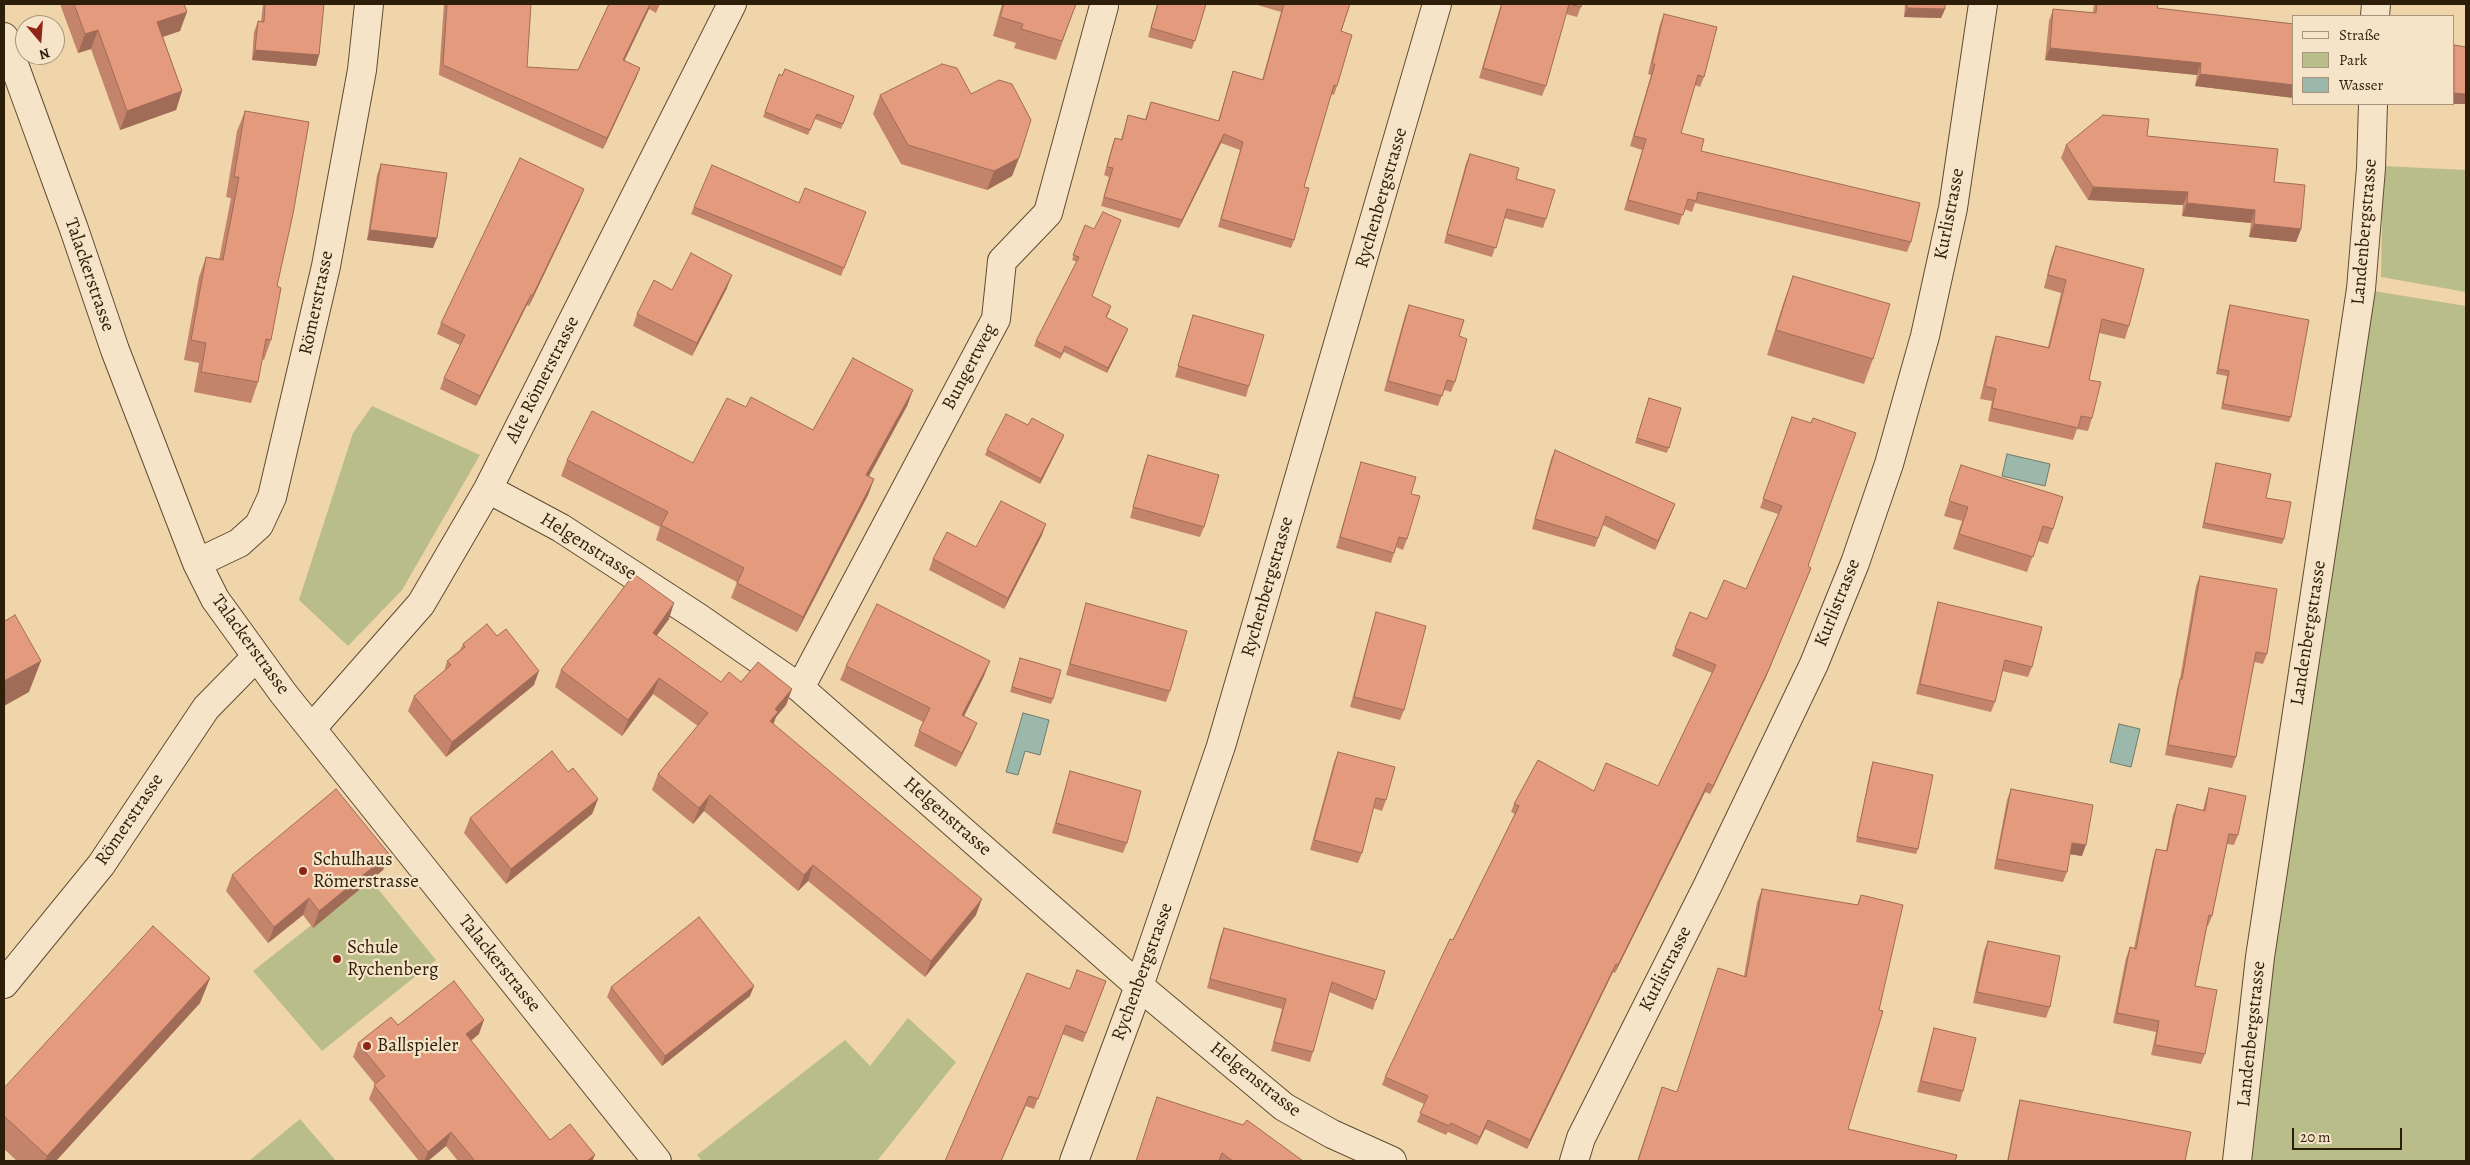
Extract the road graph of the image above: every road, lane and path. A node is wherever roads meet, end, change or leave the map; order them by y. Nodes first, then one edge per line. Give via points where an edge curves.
1 (369, 4) edge
2 (732, 4) edge
3 (1437, 4) edge
4 (1983, 4) edge
5 (1104, 6) dead end
6 (4, 37) edge
7 (2373, 105) edge
8 (488, 489) junction
9 (197, 563) junction
10 (256, 657) junction
11 (800, 688) junction
12 (312, 728) junction
13 (4, 984) edge
14 (1139, 986) junction
15 (657, 1161) edge
16 (1074, 1161) edge
17 (1392, 1161) edge
18 (1574, 1161) edge
19 (2238, 1161) edge

1 - 9 street, Römerstrasse via 362,70 326,266 272,497 259,524 239,543
2 - 8 street, Alte Römerstrasse
3 - 14 street, Rychenbergstrasse via 1221,746
4 - 18 street, Kurlistrasse via 1953,208 1925,336 1889,464 1855,564 1814,664 1708,885 1580,1138
5 - 11 street, Bungertweg via 1048,213 1002,261 996,319
6 - 9 street, Talackerstrasse via 115,350
7 - 19 street, Landenbergstrasse via 2361,289 2260,957
8 - 11 street, Helgenstrasse via 561,528
8 - 12 street, Alte Römerstrasse via 421,604
9 - 10 street, Talackerstrasse via 215,599
10 - 12 street, Talackerstrasse
10 - 13 street, Römerstrasse via 206,708 101,865
11 - 14 street, Helgenstrasse
12 - 15 street, Talackerstrasse
14 - 16 street, Rychenbergstrasse
14 - 17 street, Helgenstrasse via 1284,1107 1332,1134

